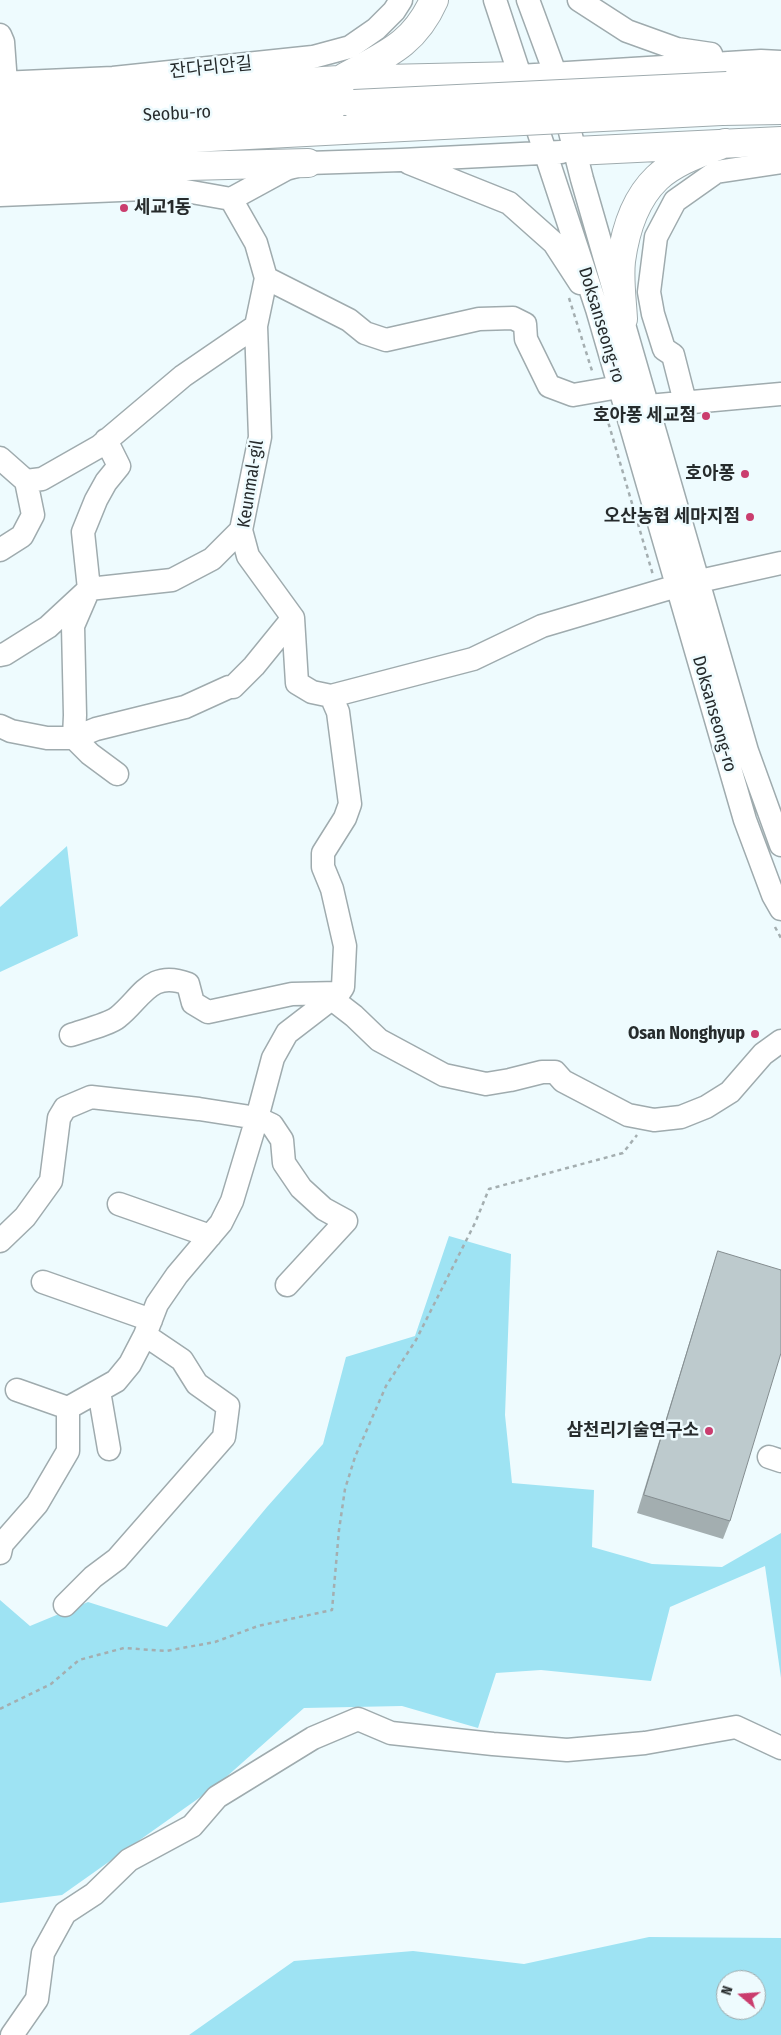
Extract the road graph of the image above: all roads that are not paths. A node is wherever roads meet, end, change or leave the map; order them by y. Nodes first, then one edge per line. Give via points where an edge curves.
1 (401, 0) edge
2 (434, 0) edge
3 (494, 0) edge
4 (528, 0) edge
5 (579, 0) edge
6 (0, 36) edge
7 (771, 61) edge
8 (555, 73) junction
9 (519, 76) junction
10 (340, 80) junction
11 (781, 86) edge
12 (2, 89) edge
13 (724, 99) junction
14 (781, 110) edge
15 (0, 124) edge
16 (781, 141) edge
17 (725, 142) junction
18 (0, 148) edge
19 (575, 151) junction
20 (546, 153) junction
21 (401, 160) junction
22 (308, 162) junction
23 (781, 162) edge
24 (0, 175) edge
25 (0, 195) edge
26 (231, 199) junction
27 (266, 278) junction
28 (597, 309) junction
29 (623, 319) junction
30 (256, 326) junction
31 (609, 389) junction
32 (781, 394) edge
33 (685, 402) junction
34 (648, 406) junction
35 (106, 440) junction
36 (0, 458) edge
37 (26, 481) junction
38 (241, 530) junction
39 (0, 550) edge
40 (781, 563) edge
41 (678, 587) junction
42 (89, 589) junction
43 (293, 618) junction
44 (0, 655) edge
45 (331, 696) junction
46 (0, 726) edge
47 (74, 738) junction
48 (117, 774) dead end
49 (781, 845) edge
50 (777, 916) edge
51 (336, 996) junction
52 (71, 1035) dead end
53 (781, 1041) edge
54 (257, 1118) junction
55 (119, 1204) dead end
56 (210, 1236) junction
57 (0, 1241) edge
58 (43, 1282) dead end
59 (287, 1285) dead end
60 (148, 1327) junction
61 (17, 1390) dead end
62 (99, 1391) junction
63 (68, 1408) junction
64 (109, 1449) dead end
65 (0, 1553) edge
66 (65, 1605) dead end
67 (781, 1748) edge
68 (12, 2035) edge

1 - 12 street, 잔다리안길 via 376,29 350,47 313,56
2 - 10 main road via 426,18 399,48
3 - 9 street, Doksanseong-ro
4 - 8 street, Doksanseong-ro
5 - 7 street via 627,31 677,50
6 - 12 street via 3,42
7 - 8 street
8 - 9 street
8 - 19 street, Doksanseong-ro
9 - 10 main road
9 - 20 street, Doksanseong-ro
10 - 12 main road
11 - 13 main road
13 - 14 main road
13 - 15 main road, Seobu-ro, bridge via 354,104
13 - 18 main road, Seobu-ro, bridge via 344,130
16 - 17 main road
17 - 19 main road
17 - 29 main road via 672,167 657,177 643,195 630,220 621,262
19 - 20 street
19 - 29 street, Doksanseong-ro
20 - 21 street
20 - 28 street, Doksanseong-ro
21 - 22 street
21 - 28 street via 509,203 554,243
22 - 24 main road
22 - 26 street via 286,169
23 - 33 street via 716,172 675,201 656,237 649,292 664,349 673,355
25 - 26 street via 169,188
26 - 27 street, Keunmal-gil via 256,243
27 - 30 street, Keunmal-gil
27 - 31 street via 349,320 365,333 386,340 479,319 513,318 525,324 526,339 549,386 573,395
28 - 31 street, Doksanseong-ro
29 - 34 street, Doksanseong-ro
30 - 35 street via 183,376
30 - 38 street, Keunmal-gil via 260,437
31 - 41 street, Doksanseong-ro
32 - 33 street
33 - 34 street
34 - 41 street, Doksanseong-ro
35 - 37 street via 42,479
35 - 42 street via 119,466 96,500 83,532
36 - 37 street
37 - 39 street via 33,515 22,536
38 - 42 street via 212,559 172,580
38 - 43 street, Keunmal-gil via 248,556
40 - 41 street
41 - 45 street via 542,626 473,659
41 - 49 street, Doksanseong-ro via 747,751
41 - 50 street, Doksanseong-ro via 745,820 773,895
42 - 44 street via 48,628
42 - 47 street via 73,626
43 - 45 street via 297,684 312,692
43 - 47 street via 233,687 185,707
45 - 51 street via 338,712 350,804 323,853 323,867 332,889 345,946 343,987
46 - 47 street via 47,738
47 - 48 street
51 - 52 street via 292,994 208,1012 193,1003 188,984 167,981 153,984 138,995 117,1018
51 - 53 street via 379,1040 444,1075 486,1084 555,1072 563,1081 628,1115 650,1119 681,1116 706,1107 730,1092 763,1054
51 - 54 street via 288,1033 273,1058
54 - 56 street via 232,1200
54 - 57 street via 91,1098 65,1108 59,1118 51,1181 26,1217
54 - 59 street via 272,1125 282,1140 284,1163 301,1188 324,1209 346,1221
55 - 56 street
56 - 60 street via 157,1304
58 - 60 street
60 - 62 street via 130,1364 116,1381
60 - 66 street via 182,1360 197,1384 228,1406 224,1437 118,1559 93,1577
61 - 63 street
62 - 63 street
62 - 64 street
63 - 65 street via 68,1451 37,1504 2,1544
67 - 68 street via 736,1727 645,1743 567,1750 391,1733 358,1719 313,1738 217,1797 192,1826 129,1860 94,1894 64,1913 43,1954 37,1999

